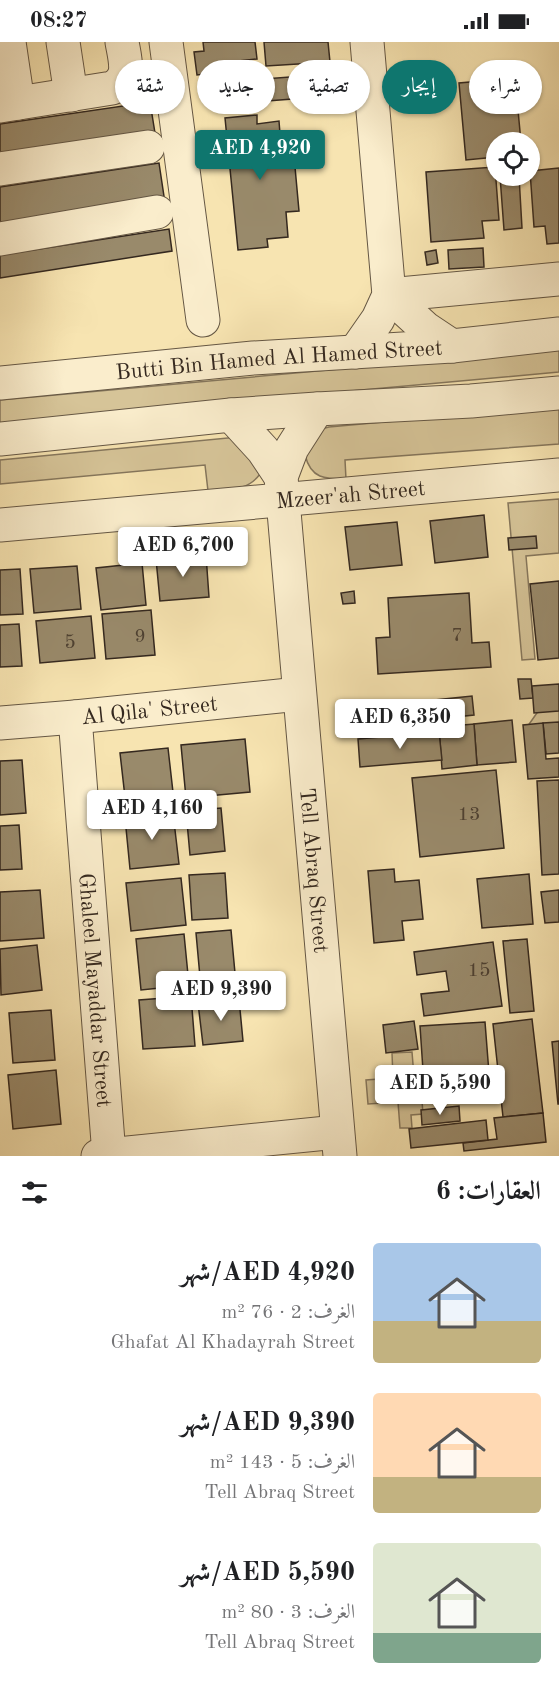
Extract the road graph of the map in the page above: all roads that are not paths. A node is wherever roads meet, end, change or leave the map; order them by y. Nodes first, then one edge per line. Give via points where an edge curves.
1 (9, 42) edge
2 (63, 42) edge
3 (122, 42) edge
4 (166, 42) edge
5 (367, 42) edge
6 (71, 95) junction
7 (9, 105) edge
8 (148, 147) dead end
9 (0, 169) edge
10 (157, 212) dead end
11 (0, 239) edge
12 (559, 279) edge
13 (389, 295) junction
14 (203, 320) dead end
15 (559, 334) edge
16 (452, 346) junction
17 (355, 352) junction
18 (0, 383) edge
19 (559, 393) edge
20 (316, 409) junction
21 (231, 415) junction
22 (0, 439) edge
23 (559, 475) edge
24 (281, 488) junction
25 (0, 525) edge
26 (299, 694) junction
27 (75, 717) junction
28 (0, 723) edge
29 (338, 1144) edge
30 (104, 1156) edge

1 - 7 street
2 - 6 street
3 - 6 street via 126,67 123,81 112,88
4 - 14 street
5 - 13 street
6 - 7 street
8 - 9 street
10 - 11 street
12 - 13 street
13 - 16 street
13 - 17 street
15 - 16 street, Butti Bin Hamed Al Hamed Street
16 - 17 street, Butti Bin Hamed Al Hamed Street
17 - 18 street, Butti Bin Hamed Al Hamed Street
19 - 20 street
20 - 21 street
20 - 24 street, Tell Abraq Street via 292,448
21 - 22 street
21 - 24 street, Tell Abraq Street via 264,450
23 - 24 street, Mzeer'ah Street
24 - 25 street, Mzeer'ah Street
24 - 26 street, Tell Abraq Street
26 - 27 street, Al Qila' Street
26 - 29 street, Tell Abraq Street
27 - 28 street, Al Qila' Street
27 - 30 street, Ghaleel Mayaddar Street
29 - 30 street

